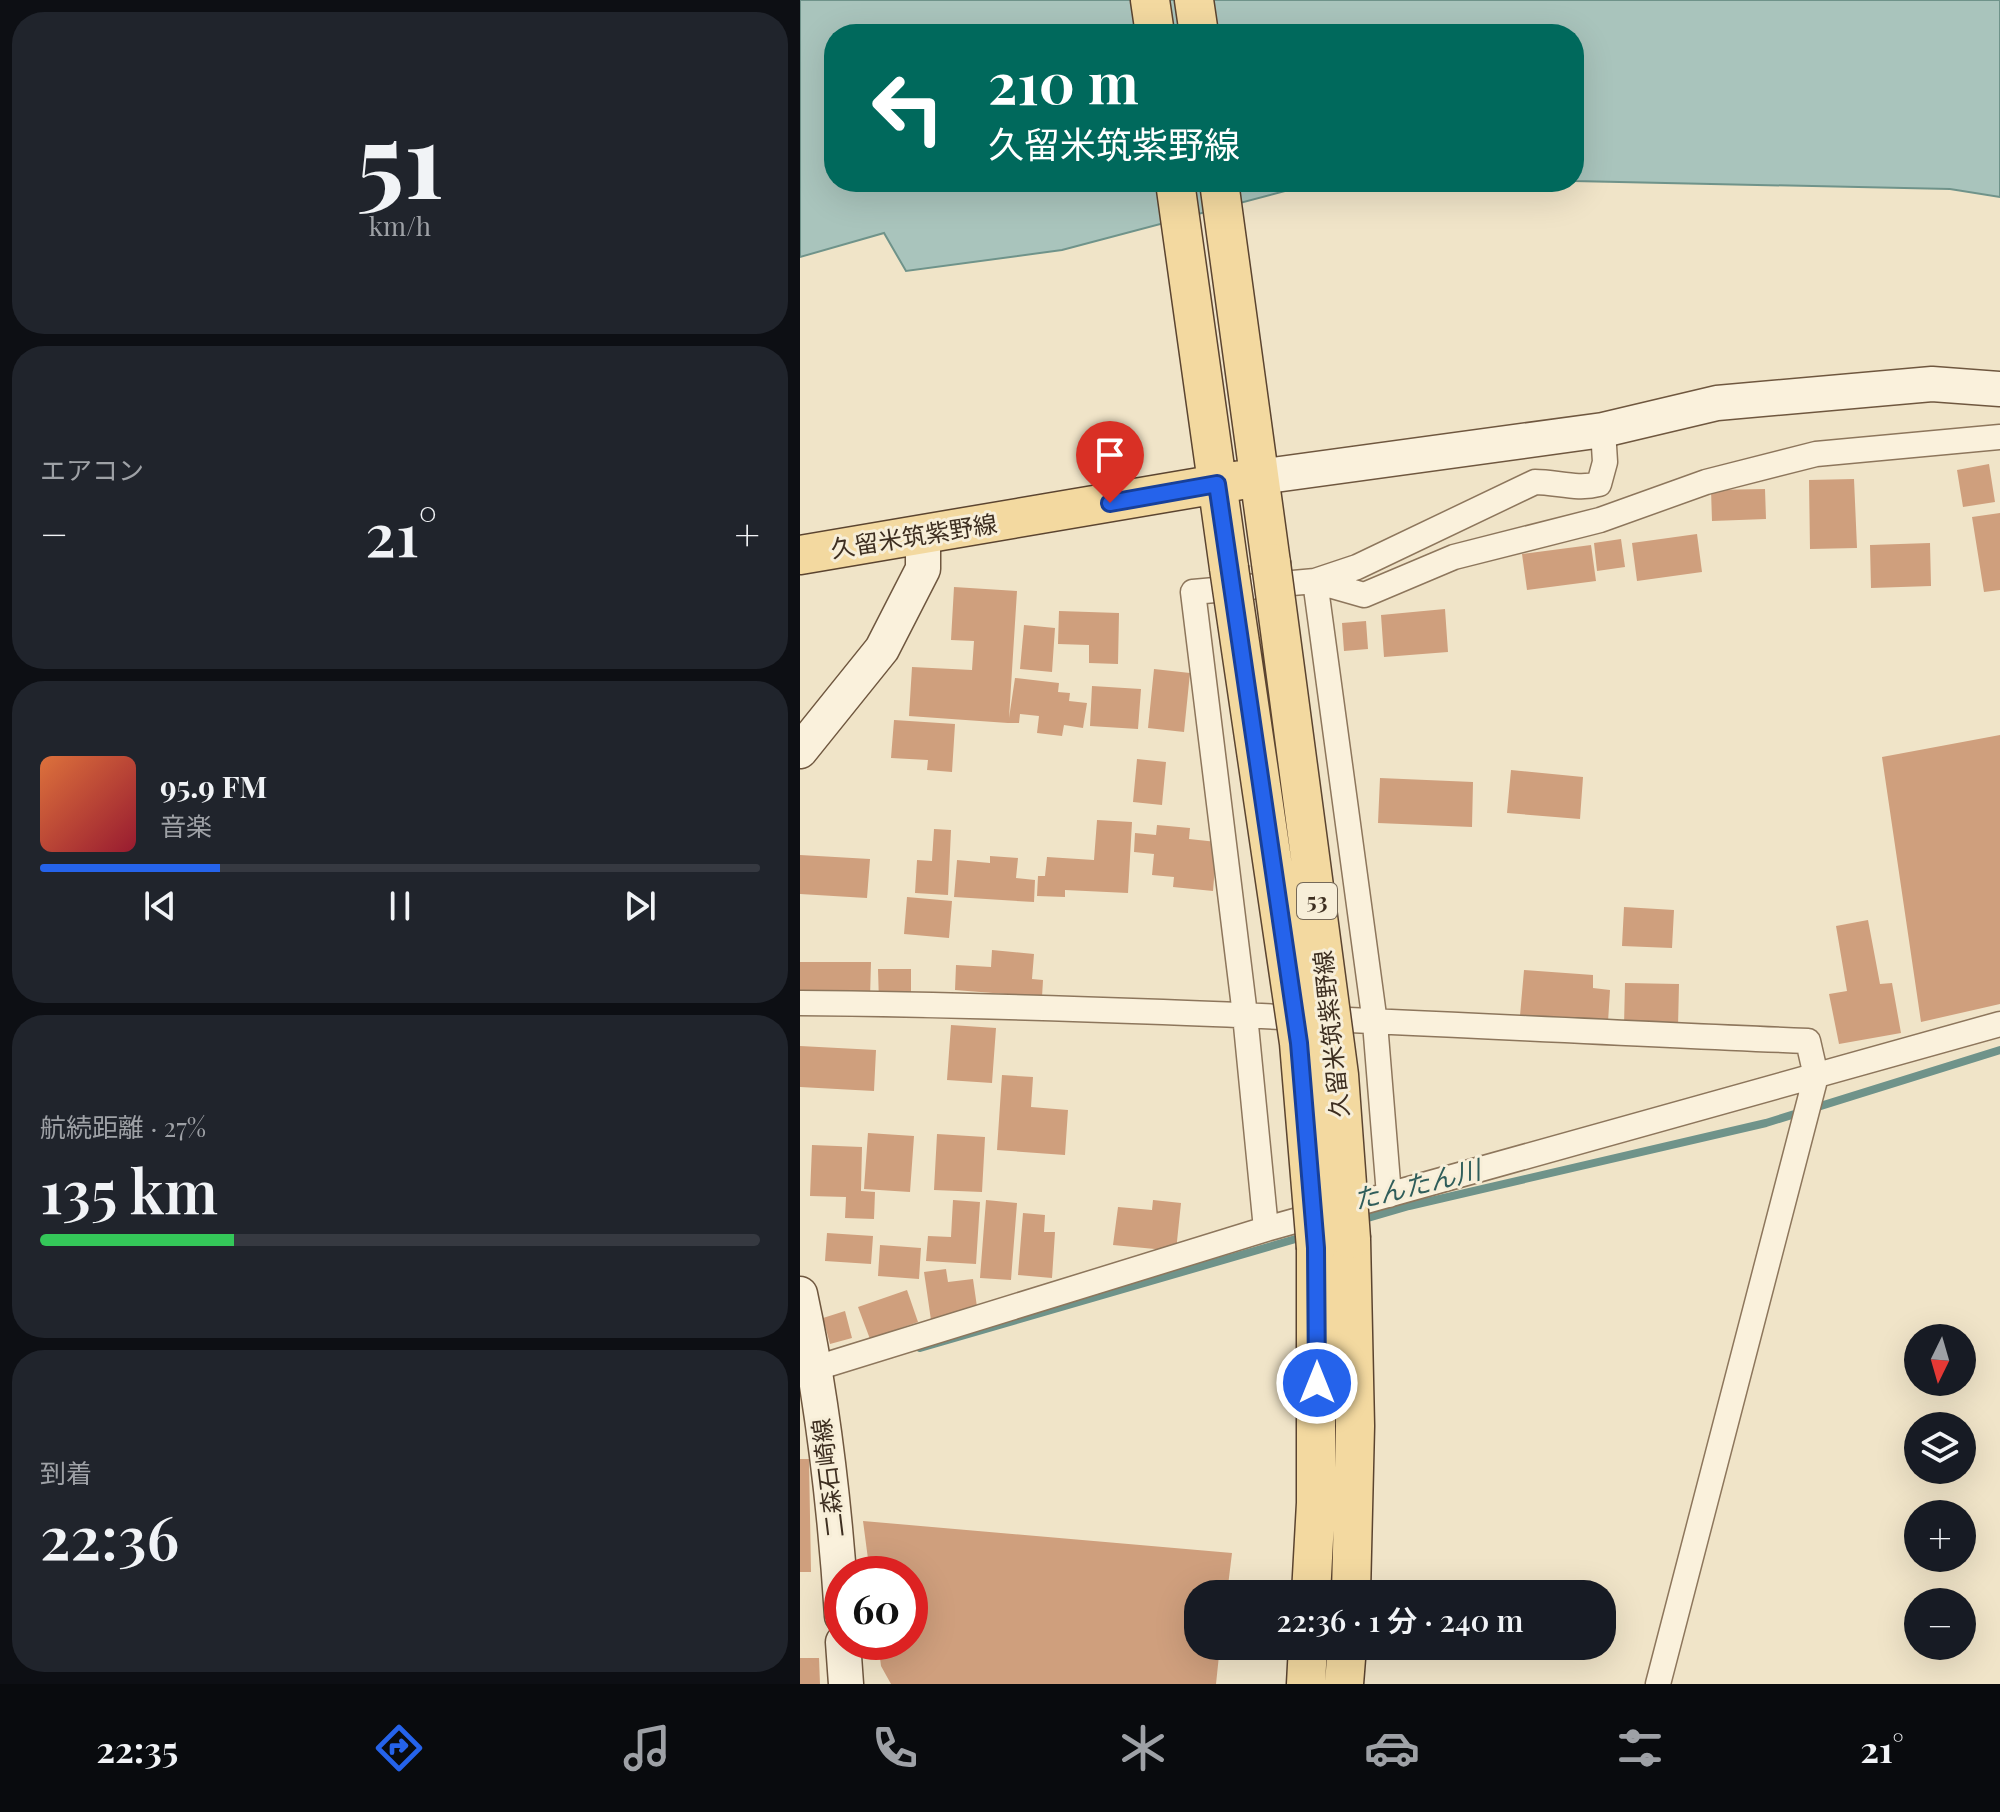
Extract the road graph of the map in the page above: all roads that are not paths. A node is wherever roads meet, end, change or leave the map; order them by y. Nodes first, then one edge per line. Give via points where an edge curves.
1 (1150, 0) edge
2 (1194, 0) edge
3 (1154, 24) edge
4 (1198, 24) edge
5 (1176, 192) edge
6 (1220, 192) edge
7 (2000, 389) edge
8 (1603, 430) junction
9 (2000, 437) edge
10 (1259, 477) junction
11 (1217, 484) junction
12 (923, 535) junction
13 (800, 555) edge
14 (1315, 581) junction
15 (800, 751) edge
16 (800, 1003) edge
17 (1245, 1015) junction
18 (1375, 1023) junction
19 (2000, 1024) edge
20 (1816, 1076) junction
21 (1389, 1195) junction
22 (1266, 1229) junction
23 (1334, 1244) junction
24 (800, 1294) edge
25 (808, 1371) edge
26 (838, 1556) edge
27 (1312, 1580) edge
28 (1351, 1580) edge
29 (844, 1660) edge
30 (1307, 1660) edge
31 (1346, 1660) edge
32 (846, 1684) edge
33 (1306, 1684) edge
34 (1344, 1684) edge
35 (1658, 1684) edge

1 - 3 main road
2 - 4 main road
5 - 11 main road, 久留米筑紫野線 / 53
6 - 10 main road, 久留米筑紫野線 / 53
7 - 8 street via 1932,384 1717,403
8 - 10 street
8 - 14 street via 1605,462 1599,484 1582,488 1535,482 1357,567
9 - 14 street via 1816,454 1706,482 1600,520 1454,557 1364,595
10 - 11 main road, 久留米筑紫野線
10 - 23 main road, 久留米筑紫野線 / 53, bridge via 1339,1075
11 - 12 main road, 久留米筑紫野線
11 - 23 main road, 久留米筑紫野線 / 53, bridge via 1299,1043
12 - 13 main road, 久留米筑紫野線
12 - 15 street via 923,569 882,649
14 - 17 street via 1193,592
14 - 18 street
16 - 17 street
17 - 18 street
17 - 22 street
18 - 20 street via 1808,1041
18 - 21 street
19 - 20 street
20 - 21 street
20 - 35 street
21 - 22 street
22 - 25 street
23 - 27 main road, 久留米筑紫野線 / 53
23 - 28 main road, 久留米筑紫野線 / 53 via 1355,1426
24 - 25 street, 二森石崎線
25 - 26 street, 二森石崎線 via 835,1508
29 - 32 street
30 - 33 main road
31 - 34 main road

